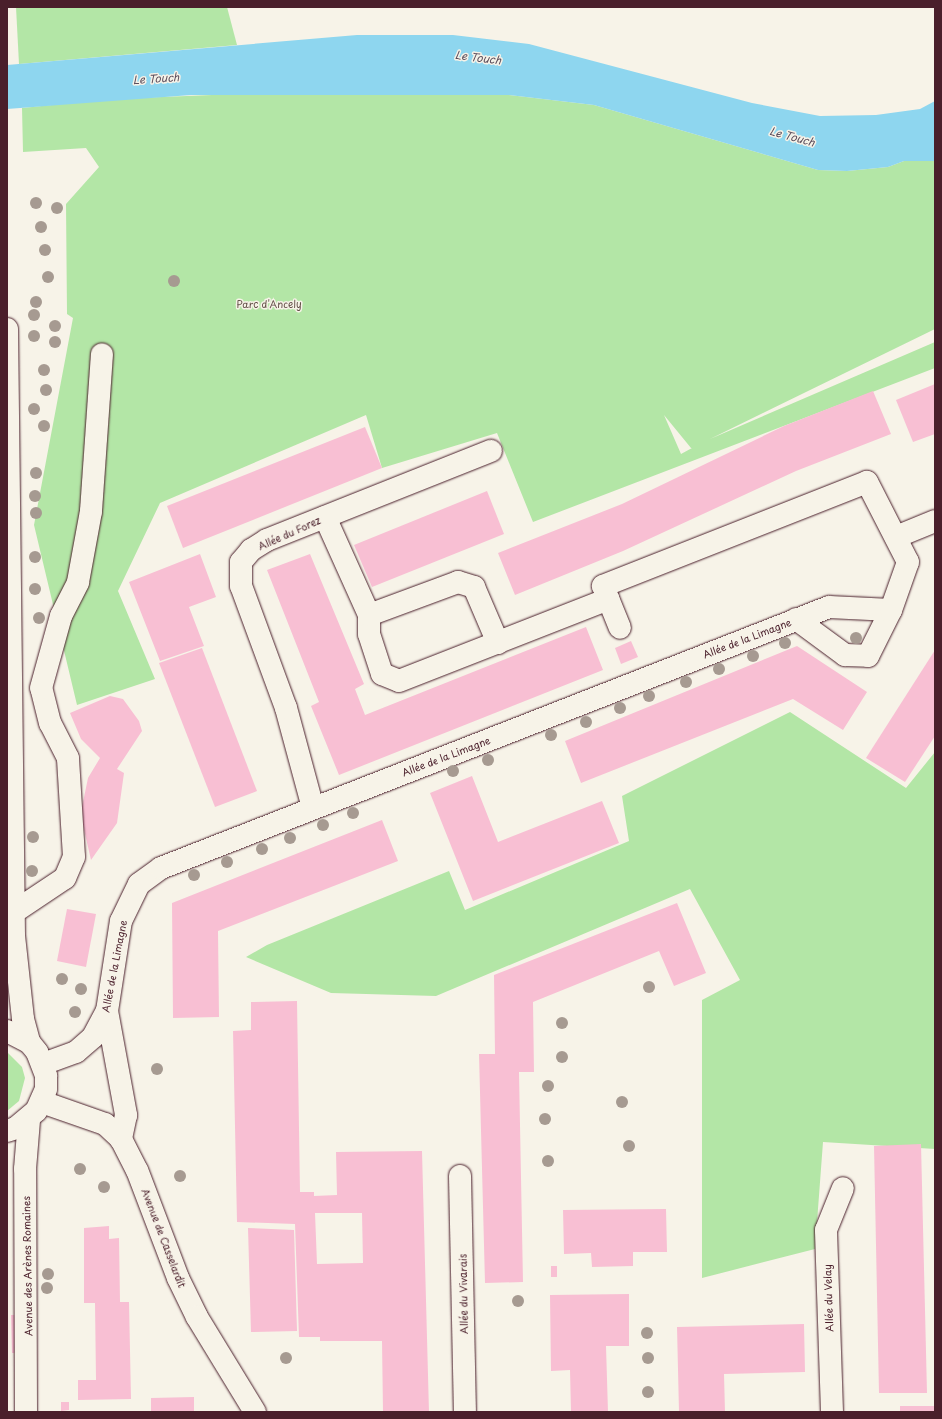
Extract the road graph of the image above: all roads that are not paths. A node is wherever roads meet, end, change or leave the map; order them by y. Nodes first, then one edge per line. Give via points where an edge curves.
1 (7, 329) edge
2 (102, 354) dead end
3 (492, 451) dead end
4 (325, 517) junction
5 (935, 521) edge
6 (896, 537) junction
7 (608, 599) junction
8 (891, 610) junction
9 (369, 615) junction
10 (796, 619) junction
11 (620, 628) dead end
12 (498, 643) junction
13 (12, 686) junction
14 (41, 688) junction
15 (313, 808) junction
16 (14, 912) junction
17 (106, 1011) junction
18 (7, 1031) edge
19 (29, 1042) junction
20 (43, 1064) junction
21 (42, 1102) junction
22 (29, 1120) junction
23 (7, 1131) edge
24 (121, 1139) junction
25 (460, 1176) dead end
26 (843, 1188) dead end
27 (26, 1412) edge
28 (256, 1412) edge
29 (466, 1412) edge
30 (832, 1412) edge

1 - 13 street
2 - 14 street via 91,511 78,582 61,616
3 - 4 street, Allée du Forez
4 - 9 street
4 - 15 street, Allée du Forez via 267,540 251,550 241,562 240,573 242,586 286,708
5 - 6 street
6 - 7 street via 867,482 603,586
6 - 8 street via 908,562
7 - 11 street
7 - 12 street
8 - 10 street, Allée de la Limagne via 829,607
8 - 10 street via 868,656 845,655
9 - 12 street via 458,582 474,587
9 - 12 street via 369,634 382,674 399,681
10 - 15 street, Allée de la Limagne
13 - 14 street
13 - 16 street
14 - 16 street via 50,722 68,758 74,857 65,878
15 - 17 street, Allée de la Limagne via 161,868 139,884 121,921
16 - 19 street via 23,1019
17 - 20 street, Allée de la Limagne via 93,1038 76,1052
17 - 24 street via 126,1115
18 - 19 street
19 - 20 street
20 - 21 street via 46,1089
21 - 22 street
21 - 24 street, Avenue de Casselardit via 105,1124
22 - 23 street
22 - 27 street, Avenue des Arènes Romaines via 25,1169
24 - 28 street, Avenue de Casselardit via 137,1170 181,1285 197,1317
25 - 29 street, Allée du Vivarais
26 - 30 street, Allée du Velay via 826,1230

